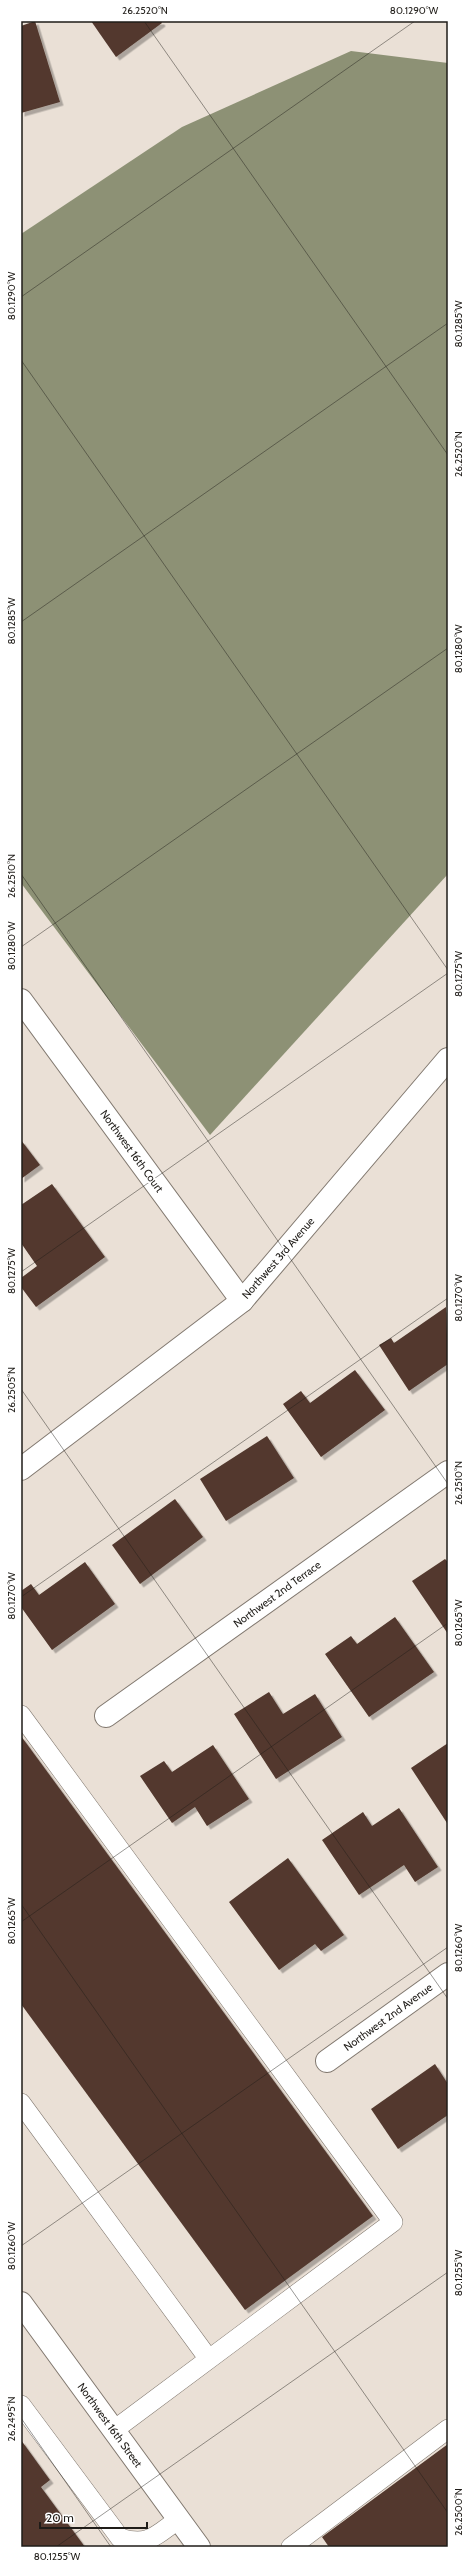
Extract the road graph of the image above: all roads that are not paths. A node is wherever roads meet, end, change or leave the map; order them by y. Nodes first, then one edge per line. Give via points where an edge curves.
1 (21, 1000) edge
2 (448, 1059) edge
3 (242, 1301) junction
4 (21, 1469) edge
5 (448, 1472) edge
6 (21, 1715) edge
7 (106, 1716) dead end
8 (448, 1974) edge
9 (327, 2061) dead end
10 (21, 2103) edge
11 (21, 2303) edge
12 (208, 2358) junction
13 (21, 2405) edge
14 (448, 2428) edge
15 (114, 2430) junction
16 (179, 2519) junction
17 (199, 2547) edge
18 (291, 2547) edge

1 - 3 street, Northwest 16th Court
2 - 3 street, Northwest 3rd Avenue
3 - 4 street, Northwest 3rd Avenue
5 - 7 street, Northwest 2nd Terrace
6 - 12 lane via 392,2222
8 - 9 street, Northwest 2nd Avenue
10 - 12 lane
11 - 15 street, Northwest 16th Street
12 - 15 lane
13 - 16 lane via 120,2538 135,2543 149,2540
14 - 18 lane
15 - 16 street, Northwest 16th Street
16 - 17 street, Northwest 16th Street

